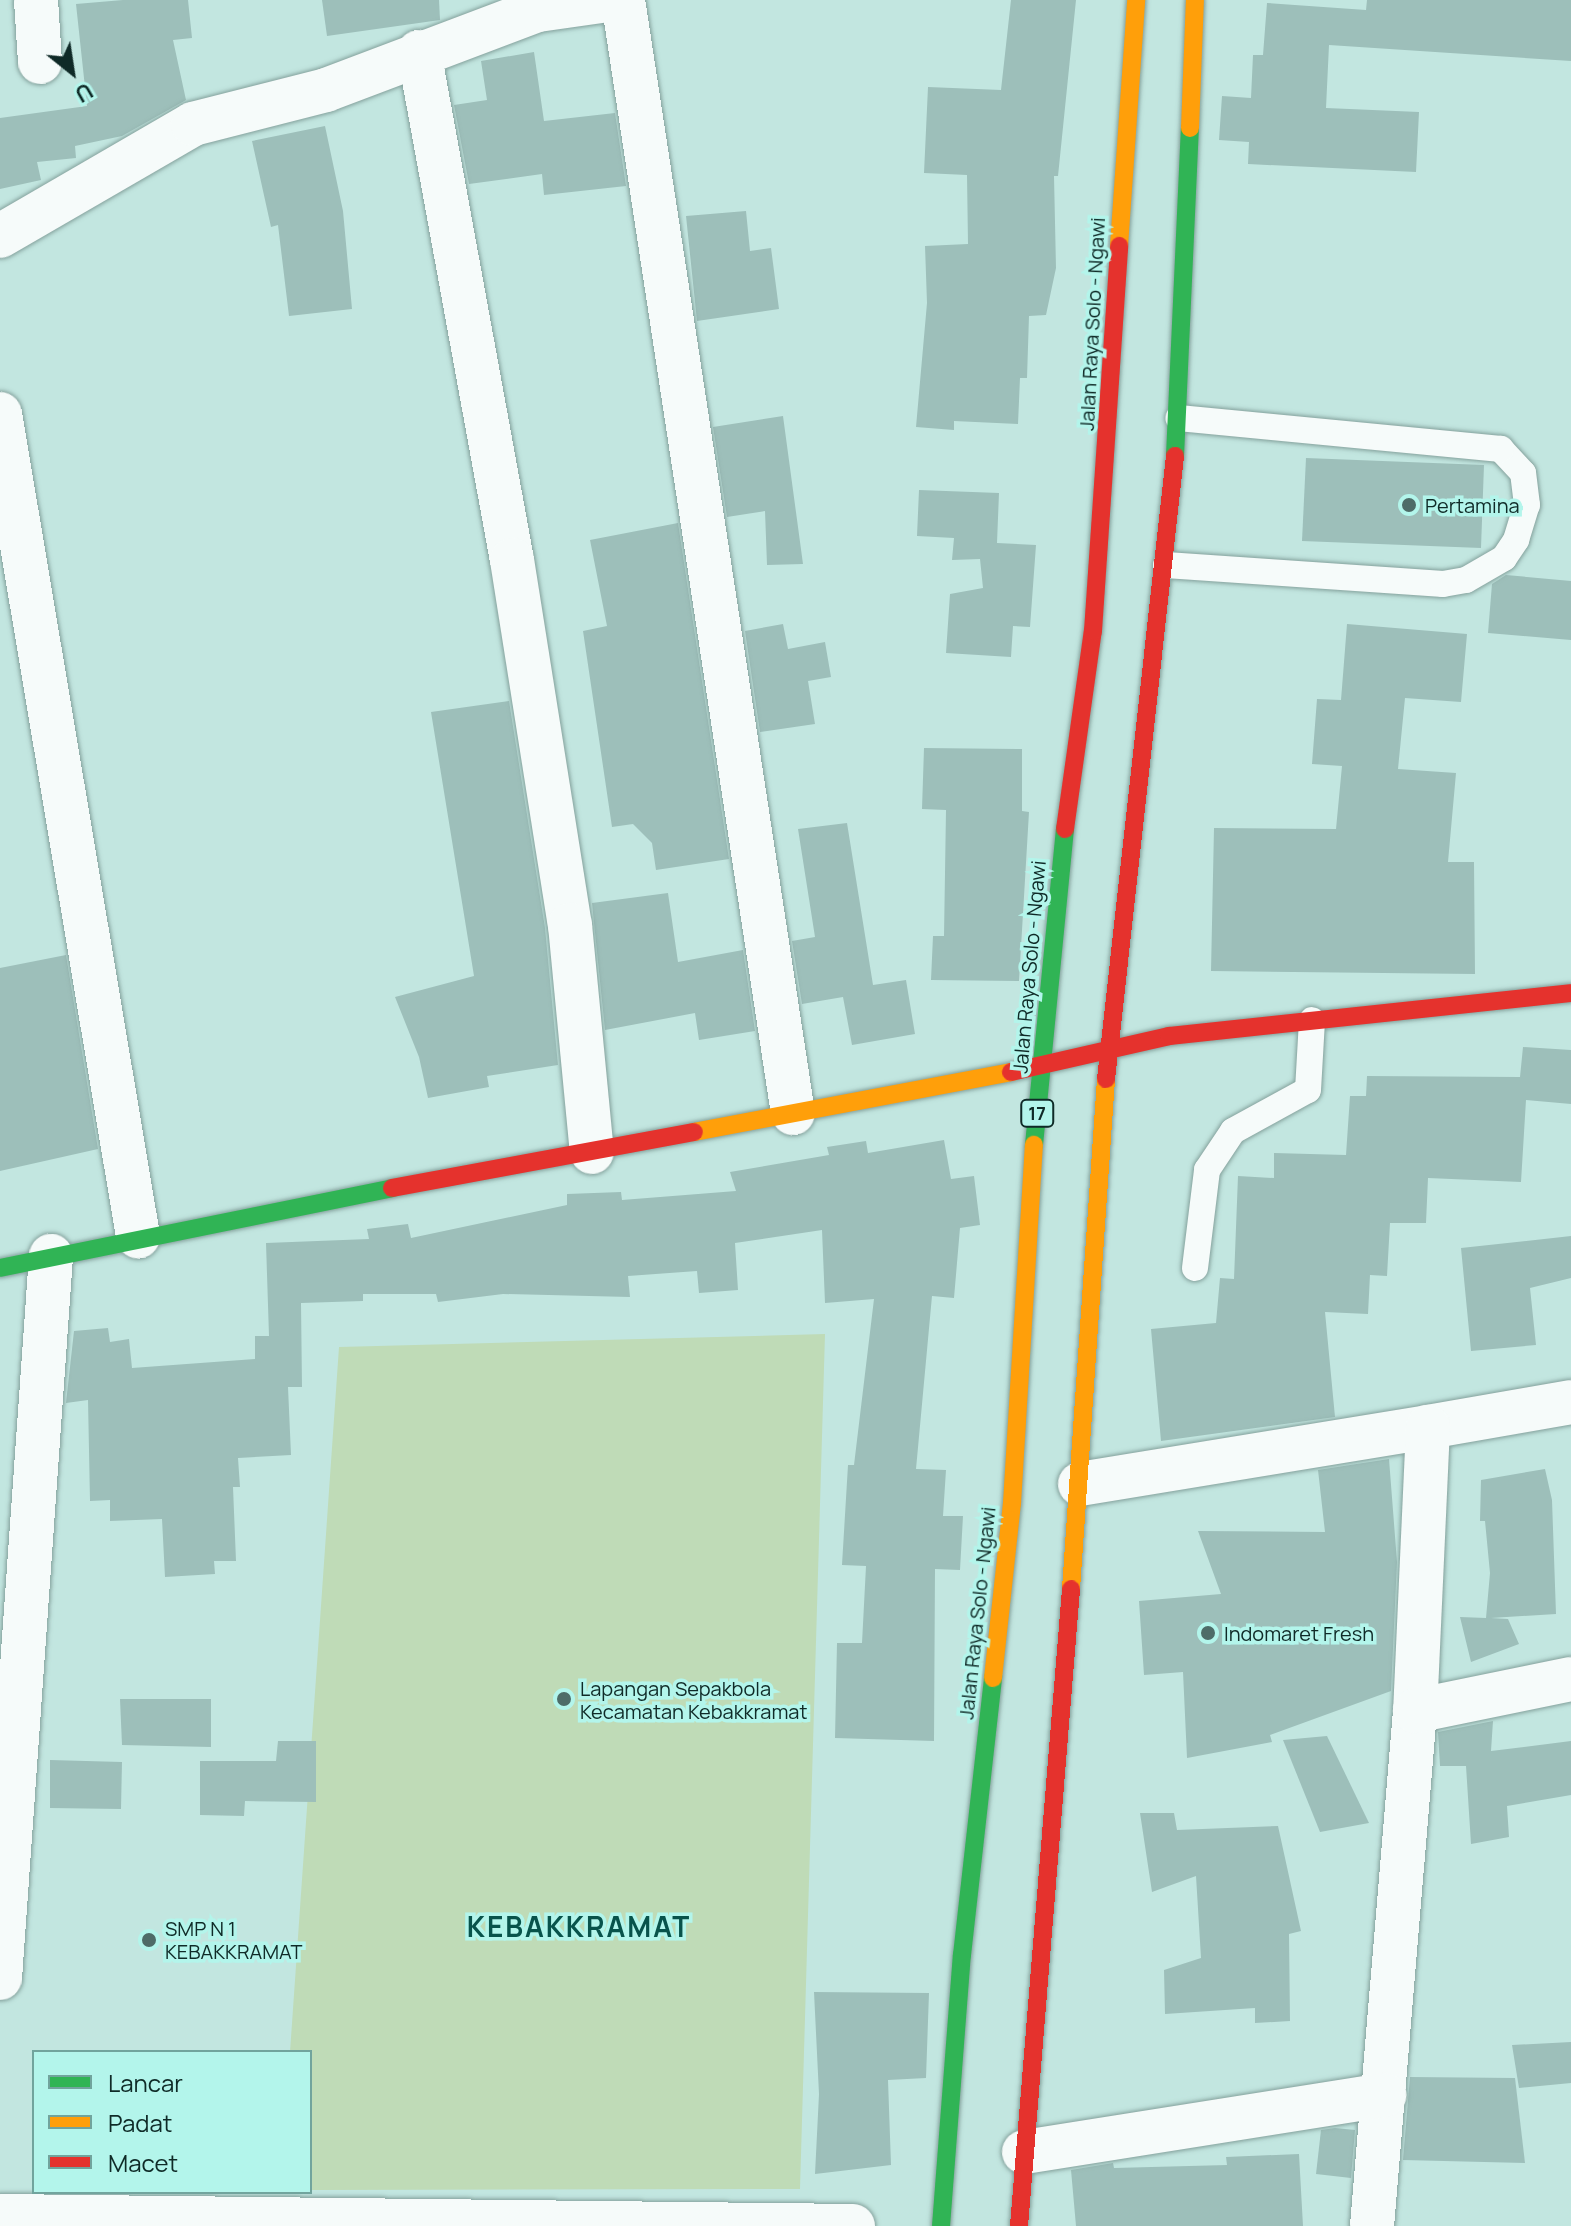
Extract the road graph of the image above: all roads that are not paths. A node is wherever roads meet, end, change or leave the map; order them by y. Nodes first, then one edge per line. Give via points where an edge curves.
1 (36, 0) edge
2 (608, 0) edge
3 (623, 0) edge
4 (1136, 0) edge
5 (1195, 0) edge
6 (419, 52) junction
7 (40, 62) dead end
8 (0, 236) edge
9 (0, 414) edge
10 (1178, 418) junction
11 (1166, 565) junction
12 (1571, 993) edge
13 (1312, 1020) junction
14 (1108, 1050) junction
15 (1042, 1066) junction
16 (793, 1113) junction
17 (592, 1152) junction
18 (138, 1236) junction
19 (51, 1256) junction
20 (0, 1268) edge
21 (1195, 1268) dead end
22 (1571, 1402) edge
23 (1428, 1427) junction
24 (1080, 1484) junction
25 (11, 1669) edge
26 (1571, 1679) edge
27 (1415, 1711) junction
28 (3, 1899) edge
29 (0, 1978) edge
30 (1385, 2095) junction
31 (1024, 2152) junction
32 (0, 2216) edge
33 (453, 2224) edge
34 (853, 2226) edge
35 (941, 2226) edge
36 (1019, 2226) edge
37 (1372, 2226) edge

1 - 7 street
2 - 6 street via 538,10
3 - 16 street
4 - 15 main road, Jalan Raya Solo - Ngawi / 17 via 1093,631 1061,857
5 - 10 main road
6 - 8 street via 326,90 193,124
6 - 17 street via 512,560 570,925
9 - 18 street
10 - 11 main road
10 - 11 lane via 1501,449 1523,473 1527,505 1504,558 1466,580 1443,584
11 - 14 main road
12 - 13 main road
13 - 14 main road via 1169,1036
13 - 21 lane via 1308,1090 1233,1131 1207,1170
14 - 15 main road
14 - 24 main road
15 - 16 main road
15 - 35 main road, Jalan Raya Solo - Ngawi / 17 via 1012,1503 962,1955
16 - 17 main road
17 - 18 main road
18 - 19 main road
19 - 20 main road
19 - 25 street
22 - 23 street
23 - 24 street
23 - 27 street
24 - 31 main road
25 - 28 street
26 - 27 street
27 - 30 street
28 - 29 street
30 - 31 street
30 - 37 street
31 - 36 main road
32 - 33 street
33 - 34 street

